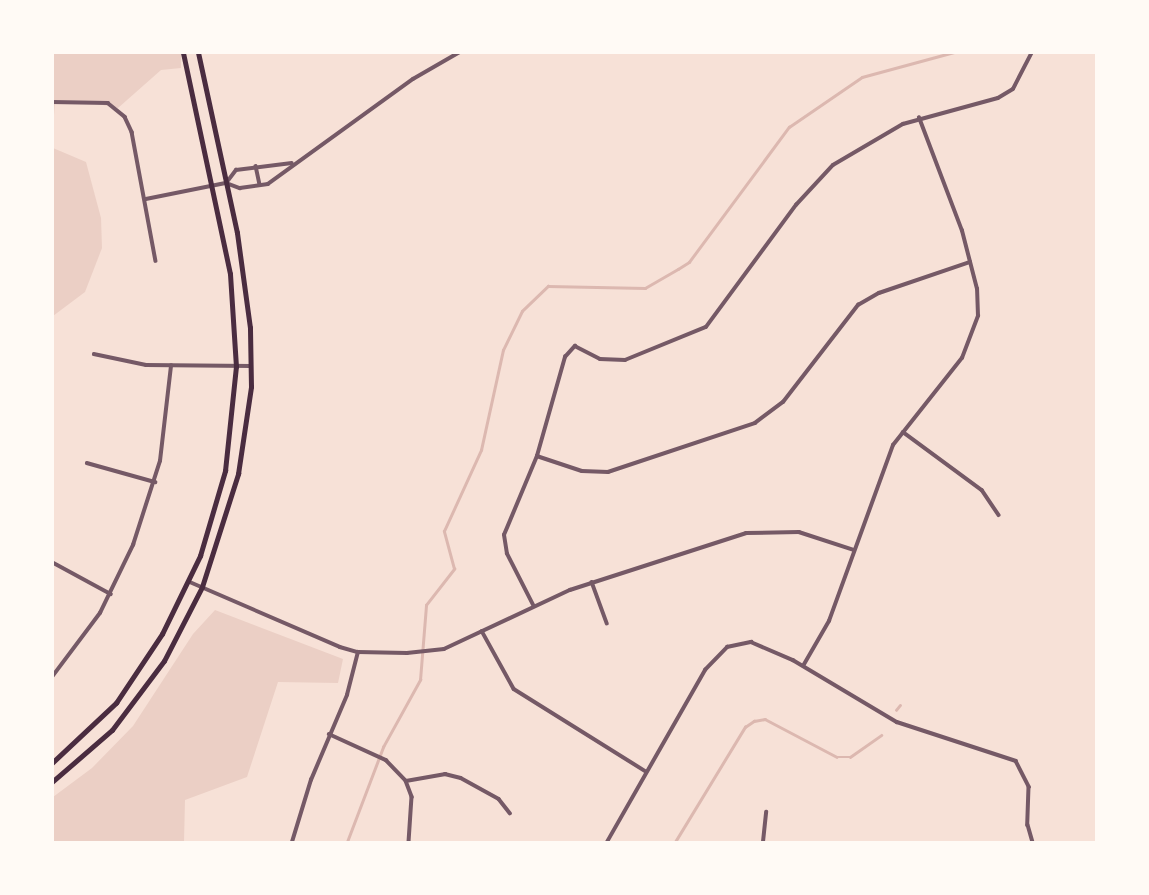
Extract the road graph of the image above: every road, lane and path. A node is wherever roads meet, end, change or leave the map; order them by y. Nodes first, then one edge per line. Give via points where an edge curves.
1 (183, 52) edge
2 (198, 52) edge
3 (460, 52) edge
4 (1032, 52) edge
5 (52, 102) edge
6 (919, 118) junction
7 (292, 163) junction
8 (256, 166) junction
9 (226, 183) junction
10 (214, 185) junction
11 (260, 185) junction
12 (146, 198) junction
13 (156, 261) dead end
14 (970, 262) junction
15 (94, 354) dead end
16 (171, 366) junction
17 (251, 366) junction
18 (236, 367) junction
19 (903, 432) junction
20 (537, 456) junction
21 (87, 463) dead end
22 (155, 482) junction
23 (999, 515) dead end
24 (854, 550) junction
25 (52, 562) edge
26 (190, 582) junction
27 (592, 582) junction
28 (202, 587) junction
29 (111, 594) junction
30 (533, 605) junction
31 (607, 623) dead end
32 (482, 631) junction
33 (358, 652) junction
34 (803, 667) junction
35 (52, 677) edge
36 (329, 734) junction
37 (52, 763) edge
38 (645, 771) junction
39 (406, 781) junction
40 (52, 782) edge
41 (766, 812) dead end
42 (510, 813) dead end
43 (292, 842) edge
44 (409, 842) edge
45 (607, 842) edge
46 (763, 842) edge
47 (1033, 842) edge

1 - 10 main road
2 - 9 main road
3 - 7 street
4 - 6 street via 1013,89 998,98
5 - 12 street via 95,102 118,108 132,132
6 - 14 street
6 - 20 street via 881,134 833,165 796,205 706,327 688,338 612,362 585,355 575,346 565,358
7 - 8 street
7 - 11 street via 281,177
8 - 9 street via 236,170
8 - 11 street
9 - 10 street
9 - 11 street
9 - 17 main road via 245,277
10 - 12 street
10 - 18 main road via 230,274
12 - 13 street
14 - 19 street via 978,316 970,345
14 - 20 street via 879,293 858,306 783,402 755,423 608,472 582,471
15 - 16 street
16 - 18 street
16 - 22 street
17 - 18 street
17 - 28 main road via 233,501
18 - 26 main road via 225,471
19 - 23 street via 982,490
19 - 24 street via 886,461
20 - 30 street via 504,535 507,554
21 - 22 street
22 - 29 street
24 - 27 street via 799,532 746,533
24 - 34 street via 829,621
25 - 29 street
26 - 28 street
26 - 37 main road via 128,688
27 - 30 street
27 - 31 street
28 - 33 street
28 - 40 main road via 140,697 96,746
29 - 35 street
30 - 32 street
32 - 33 street via 444,649
32 - 38 street via 522,695
33 - 36 street via 347,695
34 - 38 street via 766,646 736,642 716,655
34 - 47 street via 897,722 1016,761 1029,787 1028,825
36 - 39 street via 386,760
36 - 43 street
38 - 45 street
39 - 42 street via 445,774 461,778 499,799
39 - 44 street via 412,797
41 - 46 street

